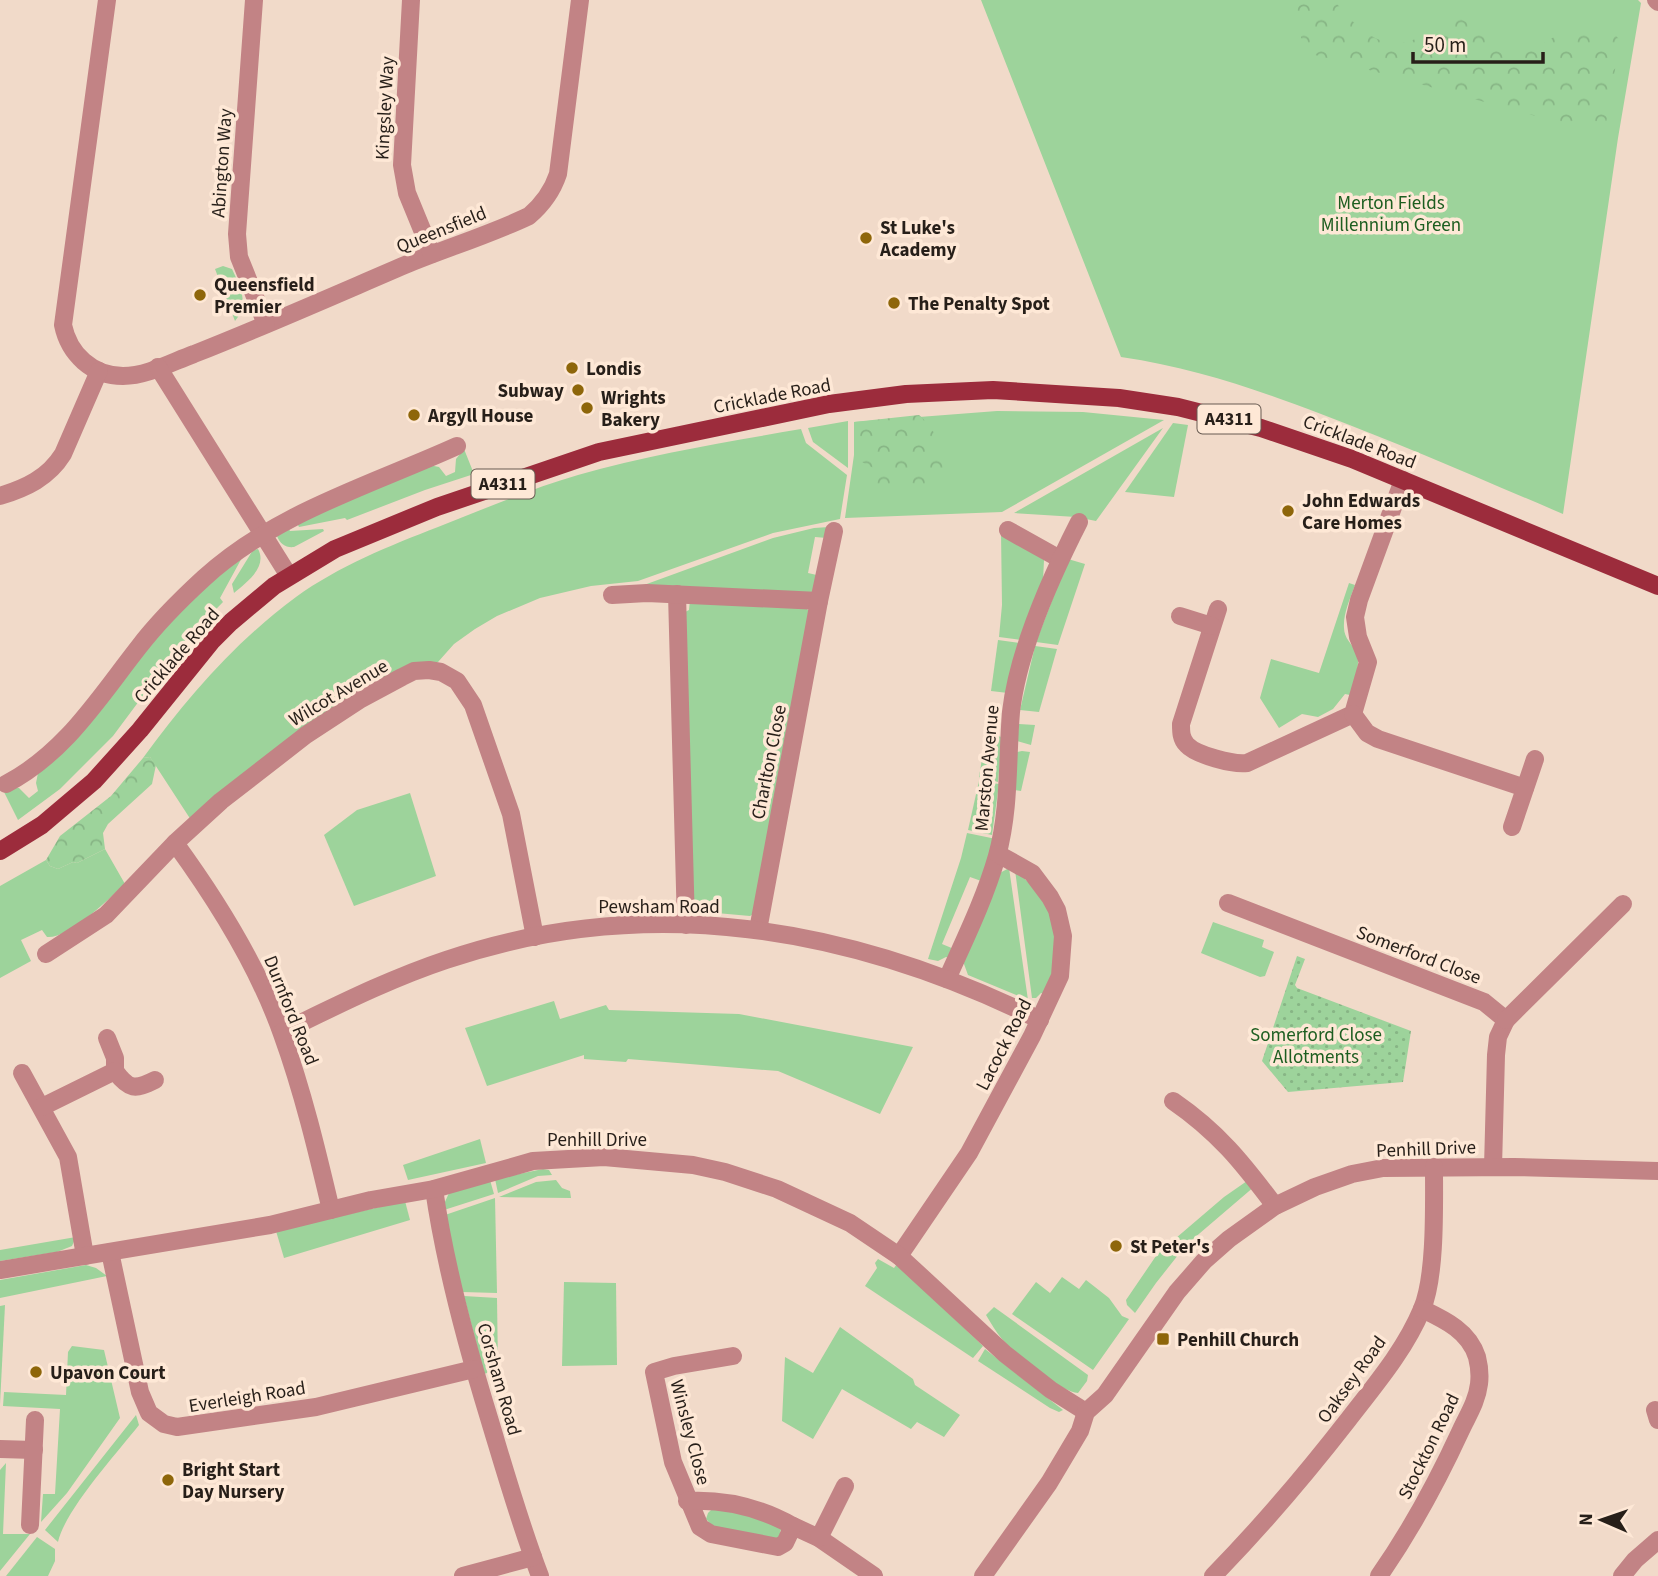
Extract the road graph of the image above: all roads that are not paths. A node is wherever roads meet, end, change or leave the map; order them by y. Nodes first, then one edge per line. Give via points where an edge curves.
1 (107, 0) edge
2 (254, 0) edge
3 (411, 0) edge
4 (580, 0) edge
5 (432, 254) junction
6 (266, 324) junction
7 (158, 367) junction
8 (99, 371) junction
9 (449, 455) dead end
10 (1403, 480) junction
11 (0, 496) edge
12 (1079, 522) dead end
13 (1008, 530) dead end
14 (834, 531) dead end
15 (263, 533) junction
16 (1060, 559) junction
17 (289, 576) junction
18 (1658, 586) edge
19 (677, 594) junction
20 (612, 595) dead end
21 (819, 601) junction
22 (1218, 609) dead end
23 (1180, 616) dead end
24 (1212, 626) junction
25 (1353, 713) junction
26 (1535, 759) dead end
27 (23, 776) junction
28 (6, 784) dead end
29 (1525, 788) junction
30 (32, 792) dead end
31 (1512, 827) dead end
32 (176, 843) junction
33 (0, 852) edge
34 (998, 854) junction
35 (1228, 903) dead end
36 (1623, 904) dead end
37 (686, 925) junction
38 (758, 930) junction
39 (535, 937) junction
40 (46, 954) dead end
41 (947, 979) junction
42 (1040, 1020) junction
43 (1506, 1020) junction
44 (282, 1032) junction
45 (107, 1038) dead end
46 (115, 1071) junction
47 (22, 1073) dead end
48 (155, 1080) dead end
49 (1172, 1101) dead end
50 (42, 1107) junction
51 (1434, 1167) junction
52 (1493, 1167) junction
53 (1658, 1171) edge
54 (434, 1189) junction
55 (1275, 1206) junction
56 (331, 1210) junction
57 (110, 1252) junction
58 (85, 1256) junction
59 (899, 1256) junction
60 (0, 1270) edge
61 (1422, 1309) junction
62 (733, 1356) dead end
63 (474, 1369) junction
64 (1086, 1412) junction
65 (36, 1420) dead end
66 (0, 1449) edge
67 (34, 1450) junction
68 (845, 1486) dead end
69 (687, 1501) junction
70 (30, 1525) dead end
71 (793, 1526) junction
72 (819, 1538) junction
73 (1658, 1541) edge
74 (533, 1557) junction
75 (463, 1576) edge
76 (540, 1576) edge
77 (874, 1576) edge
78 (983, 1576) edge
79 (1213, 1576) edge
80 (1379, 1576) edge
81 (1622, 1576) edge

1 - 8 street via 63,326 73,351
2 - 6 street, Abington Way via 237,233 239,257
3 - 5 street, Kingsley Way via 402,165 407,193
4 - 5 street, Queensfield via 563,143 553,188 529,216
5 - 6 street, Queensfield
6 - 7 street, Queensfield
7 - 8 street, Queensfield via 124,376
7 - 15 street
8 - 11 street via 55,466 35,482
9 - 15 street, Cricklade Road
10 - 17 main road, Cricklade Road / A4311 via 1261,428 1151,402 1014,390 906,394 801,409 599,452 386,526
10 - 18 main road, Cricklade Road / A4311
10 - 25 street via 1355,617 1368,662
12 - 16 street, Marston Avenue
13 - 16 street
14 - 21 street, Charlton Close
15 - 17 street
15 - 27 street, Cricklade Road via 171,610 75,729
16 - 34 street, Marston Avenue via 1014,692
17 - 33 main road, Cricklade Road / A4311 via 211,642 93,781 42,825
19 - 20 street
19 - 21 street
19 - 37 street
21 - 38 street, Charlton Close
22 - 24 street
23 - 24 street
24 - 25 street via 1181,724 1181,736 1191,748 1228,762 1247,763
25 - 29 street via 1367,733 1378,739
26 - 29 street
27 - 28 street, Cricklade Road
27 - 30 street
29 - 31 street
32 - 39 street, Wilcot Avenue via 253,774 344,710 414,671 441,672 457,681 472,705 500,780
32 - 40 street, Wilcot Avenue via 106,915
32 - 44 street, Durnford Road via 244,949
34 - 41 street, Marston Avenue
34 - 42 street, Lacock Road via 1032,873 1050,897 1062,926 1060,976
35 - 43 street, Somerford Close via 1484,1002
36 - 43 street
37 - 38 street, Pewsham Road
37 - 39 street, Pewsham Road via 590,927
38 - 41 street, Pewsham Road via 854,948
39 - 44 street, Pewsham Road via 419,969
41 - 42 street, Pewsham Road
42 - 59 street, Lacock Road via 969,1153
43 - 52 street via 1496,1055
44 - 56 street, Durnford Road
45 - 46 street
46 - 48 street via 134,1087
46 - 50 street
47 - 50 street
49 - 55 street via 1234,1152
50 - 58 street via 68,1157
51 - 52 street, Penhill Drive
51 - 55 street, Penhill Drive via 1352,1174
51 - 61 street, Oaksey Road via 1432,1236
52 - 53 street, Penhill Drive
54 - 56 street, Penhill Drive
54 - 59 street, Penhill Drive via 553,1159 632,1158 692,1164 804,1201 850,1223
54 - 63 street, Corsham Road
55 - 64 street, Penhill Drive via 1192,1273 1105,1395
56 - 57 street, Penhill Drive via 240,1231
57 - 58 street, Penhill Drive
57 - 63 street, Everleigh Road via 140,1392 149,1413 170,1427 316,1407
58 - 60 street, Penhill Drive
59 - 64 street, Penhill Drive via 1005,1354
61 - 79 street, Oaksey Road via 1393,1360 1326,1449
61 - 80 street, Stockton Road via 1464,1334 1477,1359 1479,1384 1446,1462
62 - 69 street, Winsley Close via 654,1372 670,1450
63 - 74 street, Corsham Road
64 - 78 street, Penhill Drive via 1049,1483
65 - 67 street
66 - 67 street
67 - 70 street
68 - 72 street
69 - 71 street, Winsley Close via 755,1509
69 - 71 street, Winsley Close via 700,1527 711,1534 778,1547
71 - 72 street, Winsley Close
72 - 77 street, Winsley Close
73 - 81 street
74 - 75 street
74 - 76 street, Corsham Road

